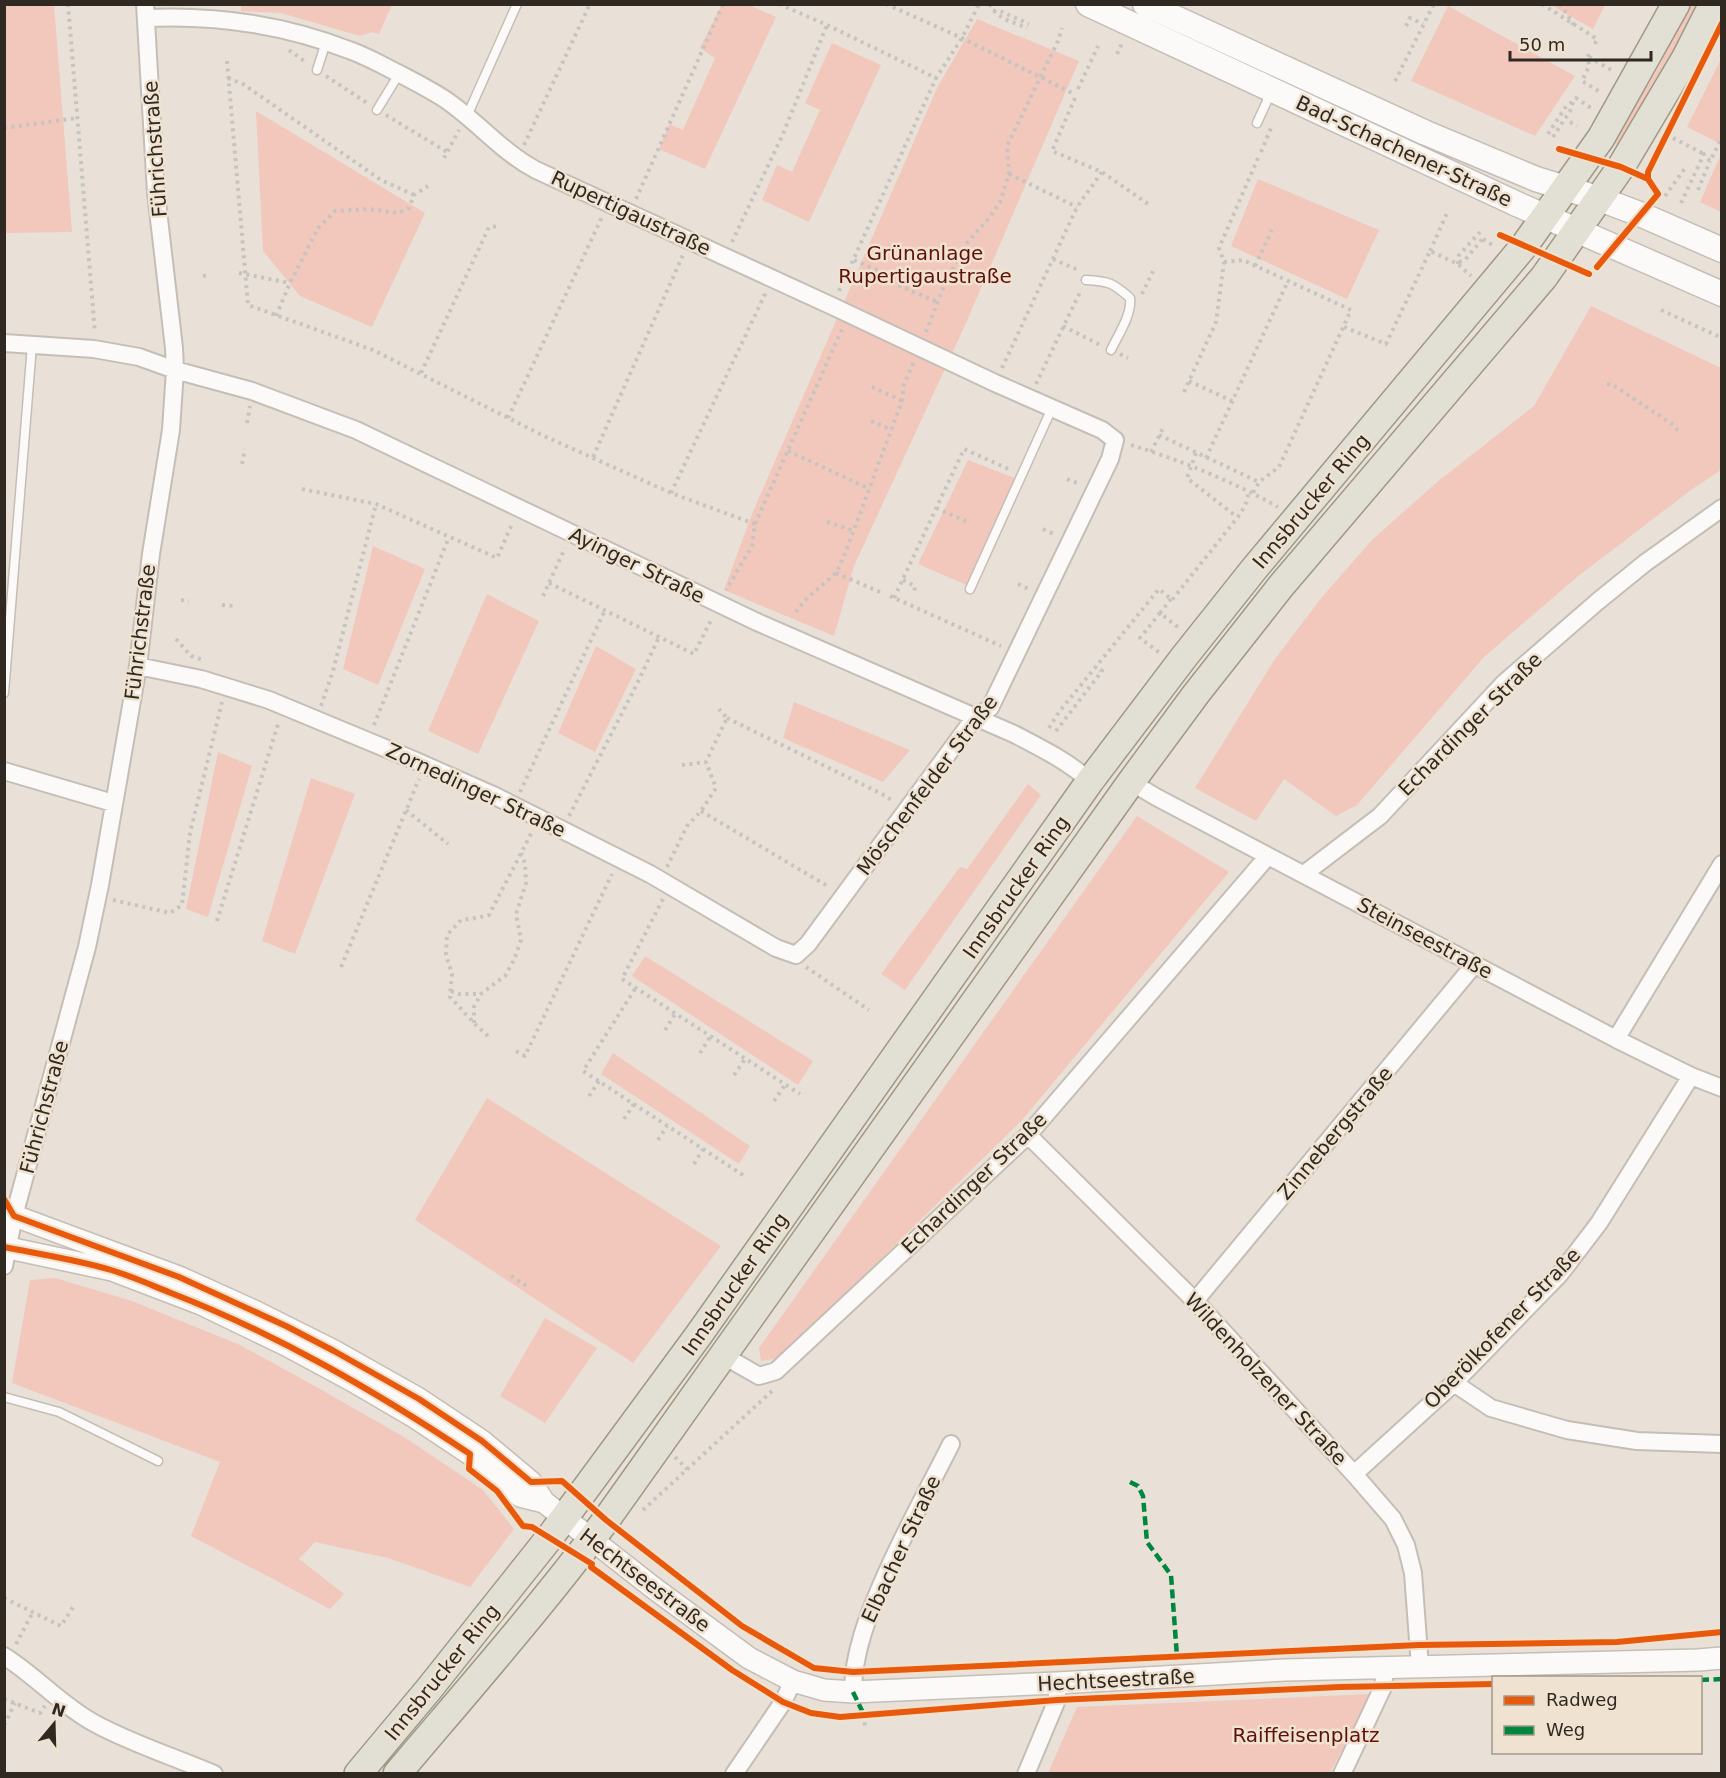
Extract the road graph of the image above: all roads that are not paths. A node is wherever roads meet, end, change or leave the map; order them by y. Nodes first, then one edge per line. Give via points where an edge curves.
1 (517, 4) edge
2 (1088, 4) edge
3 (1145, 4) edge
4 (1676, 4) edge
5 (1713, 4) edge
6 (146, 11) edge
7 (326, 42) junction
8 (317, 70) road end
9 (399, 74) junction
10 (1272, 90) junction
11 (377, 110) road end
12 (467, 116) junction
13 (1257, 123) dead end
14 (1565, 188) junction
15 (1600, 199) junction
16 (1545, 216) junction
17 (1577, 231) junction
18 (1722, 250) edge
19 (1086, 280) road end
20 (1722, 294) edge
21 (4, 343) edge
22 (32, 345) junction
23 (1111, 350) road end
24 (175, 370) junction
25 (1052, 408) junction
26 (1115, 440) joint
27 (1722, 508) edge
28 (970, 589) dead end
29 (138, 666) junction
30 (4, 693) edge
31 (975, 717) junction
32 (4, 771) edge
33 (1090, 781) junction
34 (1131, 782) junction
35 (113, 803) junction
36 (1268, 856) junction
37 (1722, 864) edge
38 (1304, 874) junction
39 (796, 955) joint
40 (1474, 965) junction
41 (1616, 1039) junction
42 (1691, 1076) junction
43 (1722, 1088) edge
44 (1028, 1135) junction
45 (8, 1215) edge
46 (6, 1254) edge
47 (1195, 1301) junction
48 (724, 1356) junction
49 (1454, 1383) junction
50 (4, 1397) edge
51 (951, 1444) dead end
52 (1722, 1444) edge
53 (158, 1461) dead end
54 (1354, 1474) junction
55 (554, 1510) junction
56 (592, 1540) junction
57 (4, 1656) edge
58 (1722, 1658) edge
59 (1420, 1666) junction
60 (1385, 1668) junction
61 (793, 1681) junction
62 (1057, 1683) junction
63 (853, 1692) junction
64 (214, 1773) edge
65 (358, 1773) edge
66 (397, 1773) edge
67 (734, 1773) edge
68 (1026, 1773) edge
69 (1342, 1773) edge

1 - 12 lane
2 - 10 main road, Bad-Schachener-Straße
3 - 14 main road, Bad-Schachener-Straße via 1426,133
4 - 14 main road, Innsbrucker Ring via 1601,138
5 - 15 main road, Innsbrucker Ring via 1685,59
6 - 7 street, Rupertigaustraße via 223,20
6 - 24 street, Führichstraße via 156,193
7 - 8 lane
7 - 9 street, Rupertigaustraße
9 - 11 lane
9 - 12 street, Rupertigaustraße
10 - 13 lane
10 - 16 main road, Bad-Schachener-Straße
12 - 25 street, Rupertigaustraße via 523,162
14 - 15 main road, Bad-Schachener-Straße
14 - 16 main road, Innsbrucker Ring
15 - 17 main road, Innsbrucker Ring
15 - 18 main road, Bad-Schachener-Straße
16 - 17 main road, Bad-Schachener-Straße
16 - 33 main road, Innsbrucker Ring via 1254,569
17 - 20 main road, Bad-Schachener-Straße
17 - 34 main road, Innsbrucker Ring via 1544,277 1281,586
19 - 23 lane via 1115,285 1130,298 1131,306
21 - 22 street, Ayinger Straße
22 - 24 street, Ayinger Straße via 139,357
22 - 30 lane
24 - 29 street, Führichstraße via 171,430
24 - 31 street, Ayinger Straße via 252,390 356,430 719,604
25 - 26 street, Rupertigaustraße via 1102,430
25 - 28 lane
26 - 31 street, Möschenfelder Straße via 1110,459 990,708
27 - 38 street, Echardinger Straße via 1597,602 1504,683 1380,816
29 - 35 street, Führichstraße
29 - 39 street, Zornedinger Straße via 169,671 284,706 425,764 620,858 776,948
31 - 33 street, Ayinger Straße via 1049,752
31 - 39 street, Möschenfelder Straße
32 - 35 street
33 - 55 main road, Innsbrucker Ring via 698,1336
34 - 36 street, Steinseestraße
34 - 48 main road, Innsbrucker Ring
35 - 45 street, Führichstraße via 87,947
36 - 38 street, Steinseestraße
36 - 44 street, Echardinger Straße
37 - 41 street
38 - 40 street, Steinseestraße
40 - 41 street, Steinseestraße
40 - 47 street, Zinnebergstraße
41 - 42 street, Steinseestraße
42 - 43 street, Steinseestraße
42 - 49 street, Oberölkofener Straße via 1599,1223 1567,1265
44 - 47 street, Wildenholzener Straße
44 - 48 street, Echardinger Straße via 776,1371 759,1376
45 - 46 street, Führichstraße
45 - 55 street via 179,1277 334,1351 419,1399 482,1441 531,1482
46 - 55 street via 112,1270 201,1304 351,1380 470,1454 520,1496
47 - 54 street, Wildenholzener Straße
48 - 56 main road, Innsbrucker Ring
49 - 52 street via 1491,1408 1567,1430 1637,1441
49 - 54 street, Oberölkofener Straße
50 - 53 lane via 59,1412
51 - 63 street, Elbacher Straße via 900,1541 867,1618 853,1672
54 - 59 street, Wildenholzener Straße via 1394,1519 1406,1545 1413,1573
55 - 56 street, Hechtseestraße
55 - 65 main road, Innsbrucker Ring via 503,1597
56 - 61 street, Hechtseestraße via 749,1658
56 - 66 main road, Innsbrucker Ring
57 - 64 street via 94,1723
58 - 59 street, Hechtseestraße
59 - 60 street, Hechtseestraße
60 - 62 street, Hechtseestraße
60 - 69 street via 1383,1687
61 - 63 street, Hechtseestraße via 824,1690
61 - 67 street
62 - 63 street, Hechtseestraße
62 - 68 street via 1057,1700

